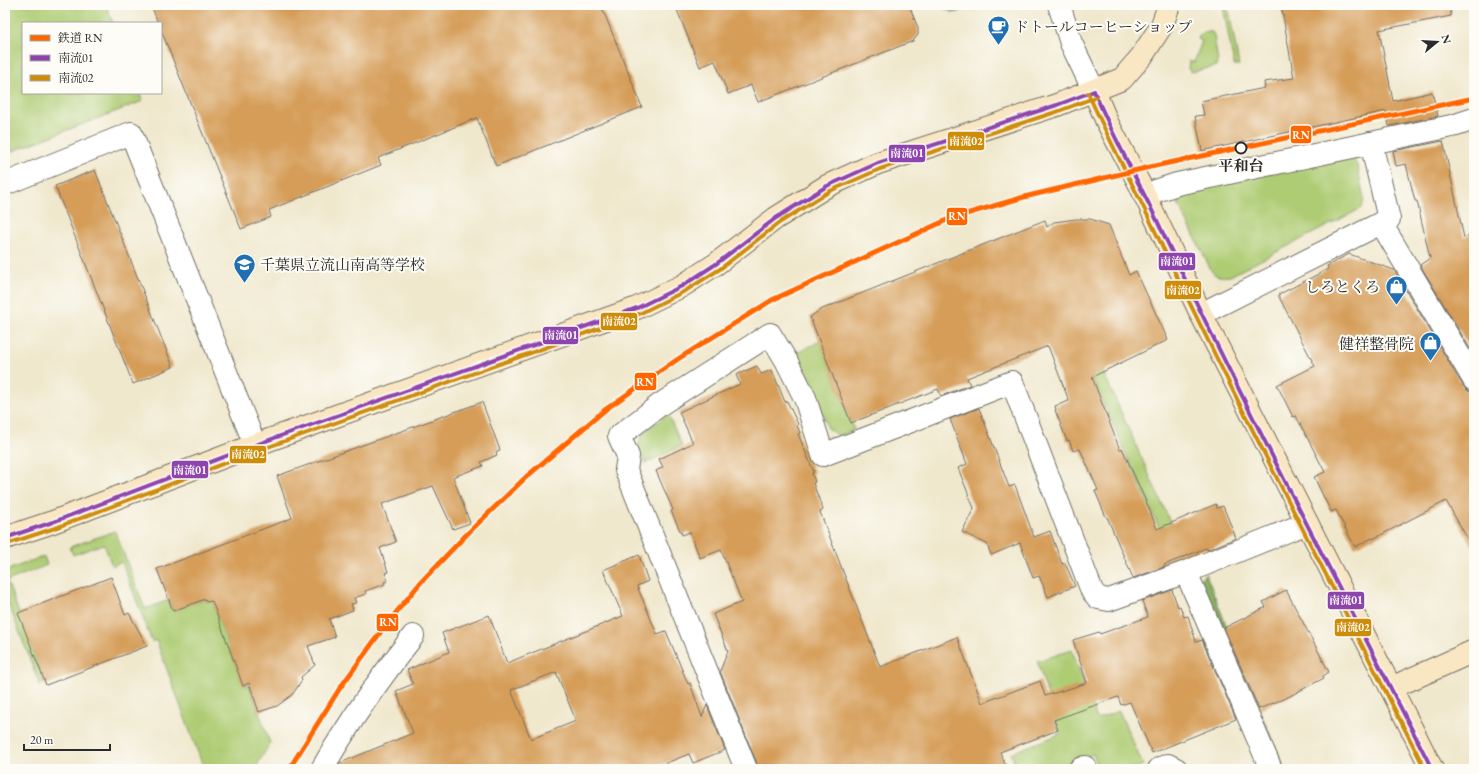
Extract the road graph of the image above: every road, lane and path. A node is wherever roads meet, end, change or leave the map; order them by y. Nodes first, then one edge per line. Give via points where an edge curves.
1 (1059, 5) edge
2 (1169, 5) edge
3 (1094, 91) junction
4 (1474, 120) edge
5 (1371, 143) junction
6 (5, 184) edge
7 (1144, 195) junction
8 (1381, 223) junction
9 (1201, 314) junction
10 (1471, 370) edge
11 (255, 445) junction
12 (1307, 522) junction
13 (5, 538) edge
14 (1186, 572) junction
15 (413, 636) dead end
16 (1474, 651) edge
17 (1391, 688) junction
18 (322, 769) edge
19 (746, 769) edge
20 (1080, 769) edge
21 (1086, 769) edge
22 (1159, 769) edge
23 (1176, 769) edge
24 (1271, 769) edge
25 (1432, 769) edge

1 - 3 street via 1071,44
2 - 3 street via 1162,25 1142,56 1122,78
3 - 7 street
3 - 11 street via 878,163 827,186 776,218 716,264 682,286 637,308
4 - 5 street
5 - 7 street via 1177,184
5 - 8 street via 1389,219
6 - 11 street via 131,133
7 - 9 street
8 - 9 street
8 - 10 street
9 - 12 street
11 - 13 street
12 - 14 street
12 - 17 street
14 - 19 street via 1109,600 1098,598 1092,591 1012,382 823,455 805,398 770,334 661,404 619,436 628,456 626,470
14 - 24 street
15 - 18 street via 380,678
16 - 17 street
17 - 25 street
20 - 21 street
22 - 23 street via 1168,765

